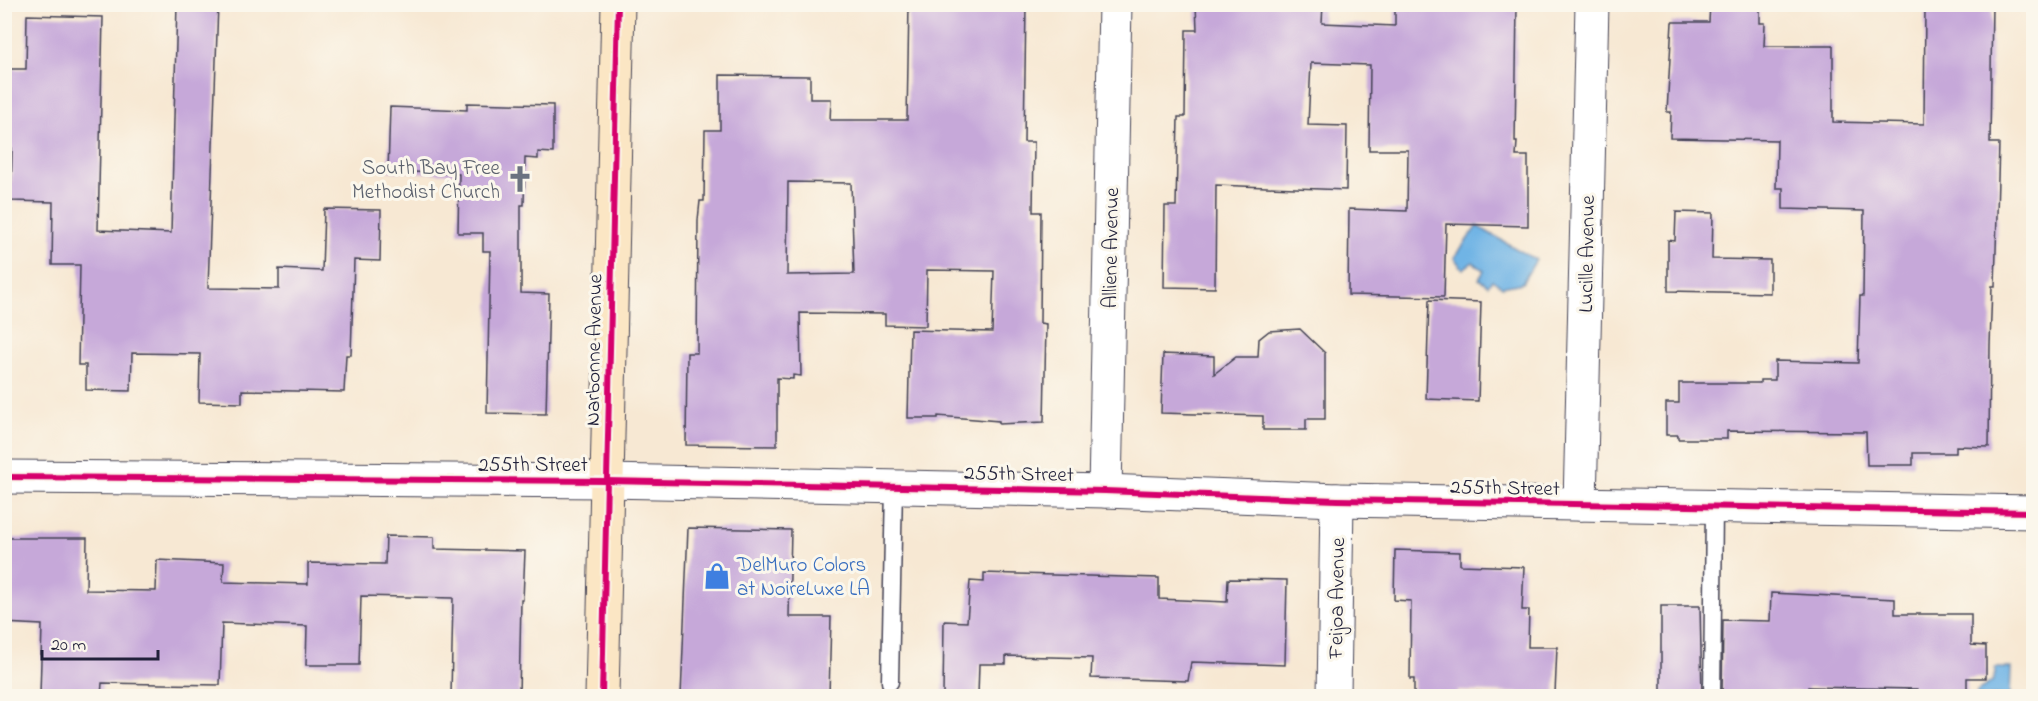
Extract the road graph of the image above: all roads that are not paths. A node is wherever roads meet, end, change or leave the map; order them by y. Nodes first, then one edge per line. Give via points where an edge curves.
1 (618, 4) edge
2 (1115, 4) edge
3 (1592, 4) edge
4 (4, 477) edge
5 (606, 481) junction
6 (894, 487) junction
7 (1105, 491) junction
8 (1337, 500) junction
9 (1580, 504) junction
10 (1714, 507) junction
11 (2034, 512) edge
12 (891, 682) dead end
13 (602, 696) edge
14 (1334, 696) edge
15 (1712, 696) edge

1 - 5 main road, Narbonne Avenue
2 - 7 street, Alliene Avenue
3 - 9 street, Lucille Avenue
4 - 5 street, 255th Street
5 - 6 street, 255th Street
5 - 13 main road, Narbonne Avenue
6 - 7 street, 255th Street
6 - 12 lane
7 - 8 street, 255th Street
8 - 9 street, 255th Street
8 - 14 street, Feijoa Avenue
9 - 10 street, 255th Street
10 - 11 street, 255th Street
10 - 15 lane

